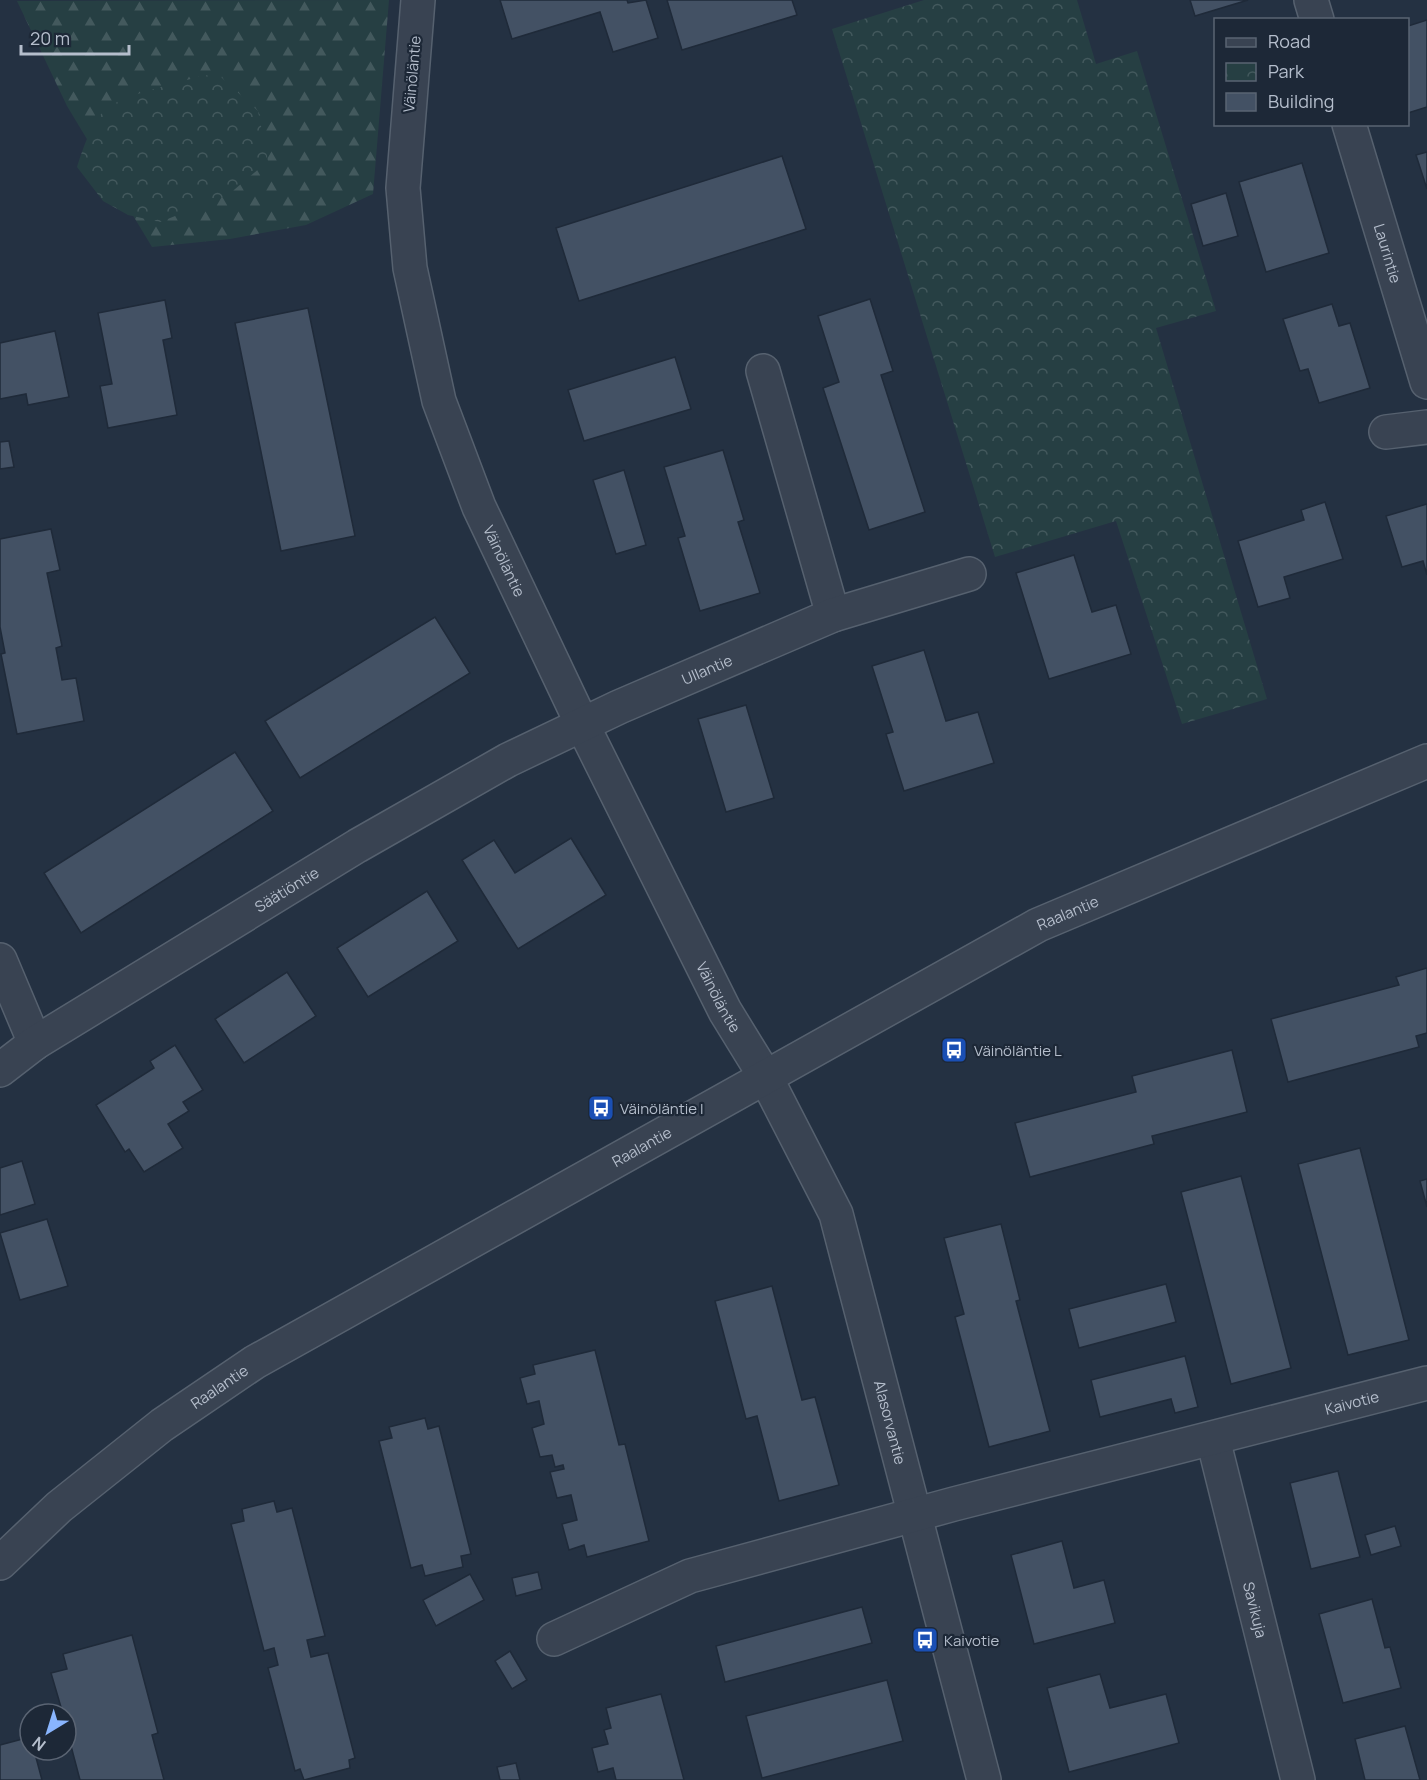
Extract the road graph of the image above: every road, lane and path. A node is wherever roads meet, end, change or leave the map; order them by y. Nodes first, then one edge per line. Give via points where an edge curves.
1 (418, 0) edge
2 (1311, 0) edge
3 (1316, 18) edge
4 (1350, 126) edge
5 (763, 371) dead end
6 (1427, 382) edge
7 (1427, 427) edge
8 (1386, 432) dead end
9 (969, 574) dead end
10 (833, 615) junction
11 (582, 724) junction
12 (1427, 761) edge
13 (0, 960) edge
14 (35, 1043) junction
15 (0, 1070) edge
16 (765, 1076) junction
17 (1427, 1383) edge
18 (1213, 1439) junction
19 (916, 1515) junction
20 (0, 1563) edge
21 (554, 1639) dead end
22 (984, 1780) edge
23 (1298, 1780) edge

1 - 11 street, Väinöläntie via 403,188 410,268 439,401 479,507
2 - 3 street
4 - 6 street, Laurintie
5 - 10 street
7 - 8 street
9 - 10 street, Ullantie
10 - 11 street, Ullantie
11 - 14 street, Säätiöntie via 507,760 357,846
11 - 16 street, Väinöläntie via 724,1011
12 - 16 street, Raalantie via 1038,926
13 - 14 street
14 - 15 street, Säätiöntie
16 - 19 street, Alasorvantie via 836,1214
16 - 20 street, Raalantie via 255,1362 162,1425 59,1507
17 - 18 street, Kaivotie
18 - 19 street, Kaivotie
18 - 23 street, Savikuja
19 - 21 street, Kaivotie via 690,1576
19 - 22 street, Alasorvantie

